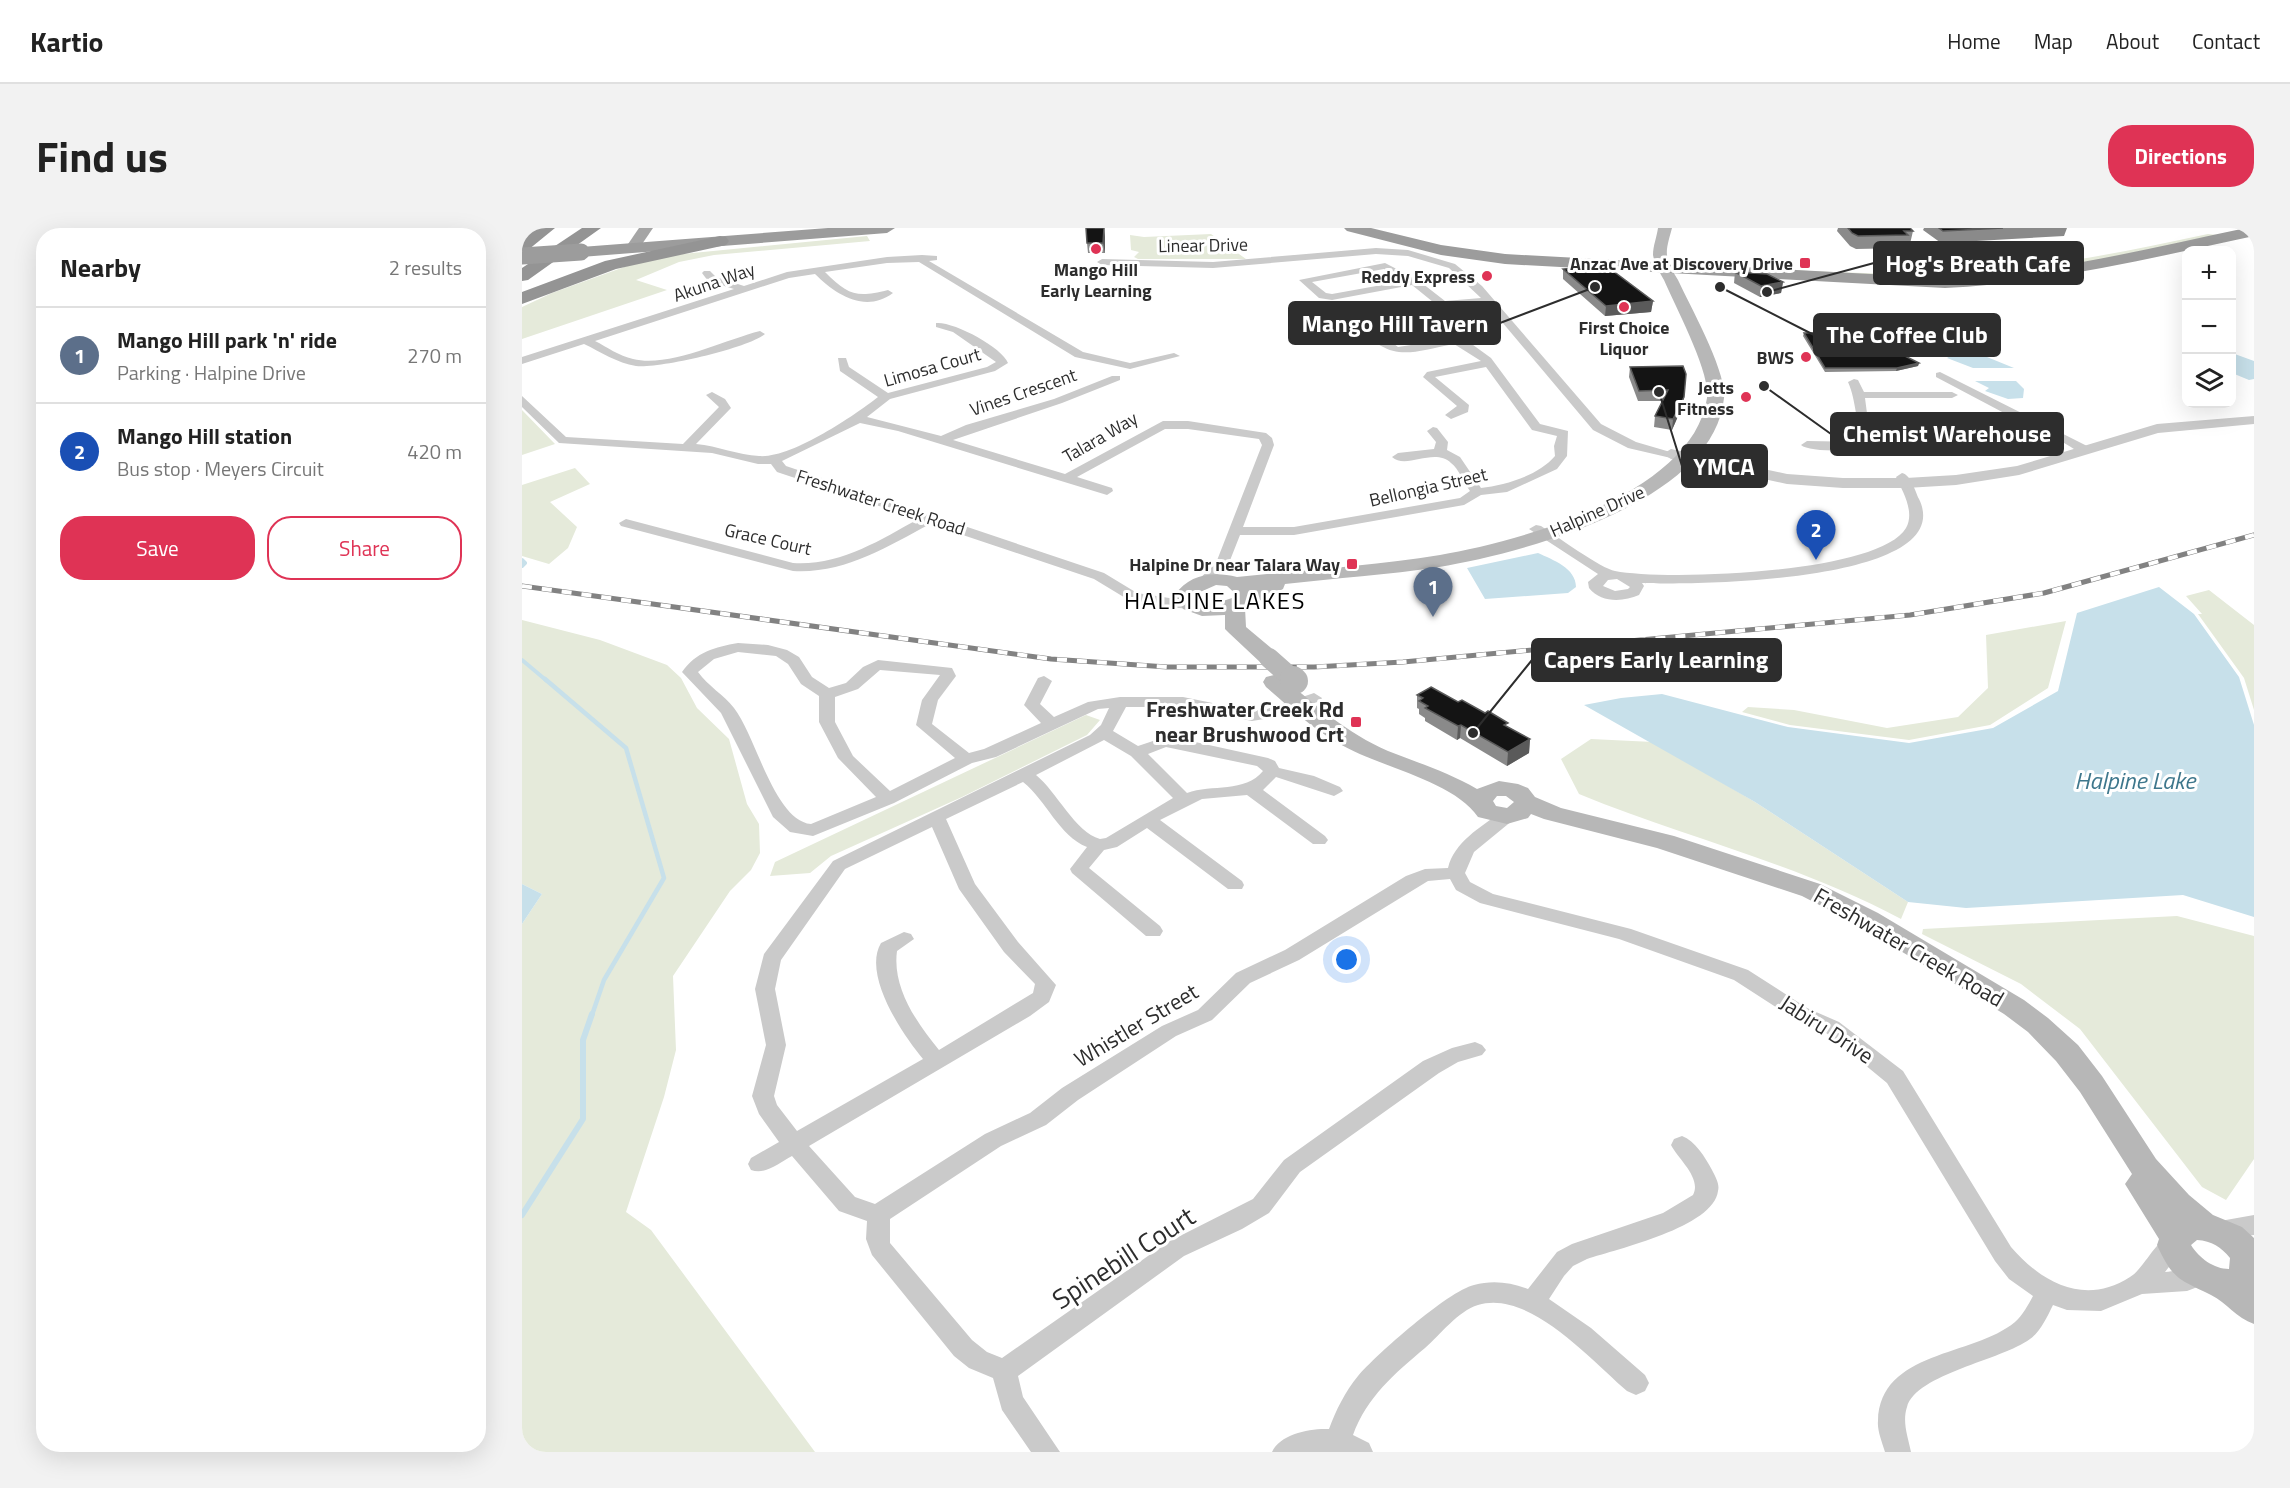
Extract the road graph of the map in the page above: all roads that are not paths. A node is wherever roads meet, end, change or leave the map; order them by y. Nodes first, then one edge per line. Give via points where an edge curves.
1 (547, 228) edge
2 (562, 228) edge
3 (786, 228) edge
4 (887, 228) edge
5 (1352, 228) edge
6 (1405, 228) edge
7 (1651, 228) edge
8 (1665, 228) edge
9 (2221, 228) edge
10 (2254, 231) edge
11 (639, 238) edge
12 (589, 241) edge
13 (720, 241) junction
14 (522, 247) edge
15 (522, 256) edge
16 (1656, 261) junction
17 (1102, 262) dead end
18 (612, 265) junction
19 (1620, 266) junction
20 (819, 272) junction
21 (707, 273) dead end
22 (522, 276) edge
23 (1414, 282) junction
24 (746, 289) junction
25 (1662, 292) junction
26 (888, 293) dead end
27 (522, 298) edge
28 (1487, 300) junction
29 (1442, 304) junction
30 (1416, 309) junction
31 (940, 325) dead end
32 (760, 334) dead end
33 (586, 341) junction
34 (1461, 342) junction
35 (1174, 356) dead end
36 (842, 360) dead end
37 (522, 361) edge
38 (1489, 363) junction
39 (1940, 375) dead end
40 (1854, 382) dead end
41 (1127, 384) dead end
42 (712, 395) dead end
43 (1860, 395) junction
44 (1952, 395) dead end
45 (886, 397) junction
46 (522, 400) edge
47 (2254, 414) edge
48 (1451, 415) dead end
49 (859, 419) junction
50 (2254, 420) edge
51 (2034, 424) junction
52 (1433, 431) dead end
53 (942, 440) junction
54 (1875, 445) junction
55 (1807, 446) dead end
56 (687, 447) junction
57 (2080, 447) junction
58 (1440, 452) junction
59 (1681, 454) junction
60 (1398, 457) dead end
61 (775, 460) junction
62 (1066, 478) junction
63 (1904, 480) junction
64 (1107, 491) dead end
65 (1478, 492) junction
66 (930, 518) junction
67 (626, 523) dead end
68 (1235, 531) junction
69 (1537, 533) junction
70 (1604, 577) junction
71 (1633, 584) junction
72 (1234, 587) junction
73 (1197, 597) junction
74 (1258, 658) junction
75 (1044, 681) dead end
76 (1296, 691) junction
77 (827, 694) junction
78 (1120, 702) junction
79 (1052, 724) junction
80 (1104, 733) junction
81 (1137, 752) junction
82 (966, 759) junction
83 (1272, 771) junction
84 (1025, 775) junction
85 (1252, 790) junction
86 (1334, 791) dead end
87 (888, 799) junction
88 (1486, 799) junction
89 (1184, 800) junction
90 (1516, 811) junction
91 (937, 818) junction
92 (1150, 821) junction
93 (1319, 840) dead end
94 (1475, 840) junction
95 (1098, 846) junction
96 (1456, 873) junction
97 (1235, 885) dead end
98 (1153, 931) dead end
99 (904, 939) dead end
100 (1475, 1050) dead end
101 (936, 1061) junction
102 (1682, 1145) dead end
103 (800, 1151) junction
104 (759, 1164) dead end
105 (877, 1215) junction
106 (2254, 1225) edge
107 (2192, 1234) junction
108 (2237, 1271) edge
109 (2140, 1284) junction
110 (2047, 1292) junction
111 (1534, 1300) junction
112 (2254, 1309) edge
113 (1004, 1371) junction
114 (1636, 1383) dead end
115 (1349, 1447) edge
116 (1047, 1452) edge
117 (1285, 1452) edge
118 (1898, 1452) edge

1 - 14 highway
2 - 15 highway
3 - 11 highway
4 - 13 highway
5 - 19 highway via 1475,256
6 - 16 highway via 1506,246
7 - 16 main road
8 - 16 main road
9 - 16 highway via 2062,259 1986,269 1882,271
10 - 16 highway via 2037,276 1987,282 1896,282
11 - 12 highway
11 - 13 highway
11 - 18 highway via 630,253
12 - 14 highway
12 - 15 highway, bridge
12 - 22 highway
13 - 18 highway
16 - 19 highway
16 - 25 main road, Halpine Drive
16 - 59 main road, Halpine Drive via 1714,382 1716,397 1712,418
17 - 28 street, Linear Drive via 1126,258 1213,265 1376,251 1408,253 1452,266
18 - 27 highway
19 - 25 highway via 1635,271
20 - 24 street, Akuna Way via 796,273
20 - 26 street via 836,290 852,298 865,300
20 - 35 street, Akuna Way via 832,267 928,258 924,262 1079,355 1131,366
21 - 24 street via 711,279
23 - 23 street via 1385,266 1304,280 1323,296 1332,297
23 - 29 street
24 - 33 street, Akuna Way
25 - 59 main road, Halpine Drive via 1698,366 1702,384 1697,418
28 - 29 street
28 - 59 street, Linear Drive via 1594,424 1623,441
29 - 30 street
30 - 34 street
30 - 34 street via 1359,321 1395,350
31 - 45 street, Limosa Court via 957,330 1000,357 1002,363
32 - 33 street via 650,364 632,362
33 - 37 street, Akuna Way
34 - 38 street
36 - 45 street via 844,369
38 - 48 street via 1431,374 1429,377 1463,405 1464,409
38 - 65 street, Bellongia Street via 1536,427 1564,434 1561,456 1553,466 1502,489
39 - 51 street
40 - 43 street
41 - 53 street, Vines Crescent via 1111,375 1058,401
42 - 56 street via 721,400 724,408
43 - 44 street
43 - 54 street via 1868,438
45 - 49 street, Limosa Court
46 - 56 street, Freshwater Creek Road via 563,440
47 - 57 street via 2156,422
49 - 53 street, Talara Way
49 - 61 street, Limosa Court
50 - 57 street via 2167,427
51 - 54 street via 1975,435
51 - 57 street
52 - 58 street via 1442,442
53 - 62 street, Talara Way
54 - 55 street
56 - 61 street, Freshwater Creek Road
57 - 63 street via 2004,473
58 - 60 street
58 - 65 street via 1456,460
59 - 63 street via 1798,480
59 - 69 main road, Halpine Drive via 1617,495
61 - 66 street, Freshwater Creek Road via 781,469
62 - 64 street
62 - 68 street, Talara Way via 1163,425 1262,436 1268,445
63 - 71 street via 1913,497 1915,524 1904,542 1885,553 1846,565
65 - 68 street, Bellongia Street via 1464,501 1294,531
66 - 67 street, Grace Court via 880,545 813,569
66 - 73 street, Freshwater Creek Road via 1099,576 1128,594 1143,598
68 - 72 street, Talara Way
69 - 70 street
69 - 72 main road, Halpine Drive via 1365,568
70 - 71 street
70 - 71 street via 1596,588 1611,596 1624,596
72 - 73 main road
72 - 73 main road
72 - 74 main road via 1236,629
73 - 74 main road
74 - 76 main road
75 - 79 street via 1032,705
76 - 78 street via 1270,714 1252,716 1183,702
76 - 88 main road via 1387,747
77 - 82 street via 852,686 878,665 946,671 948,676 930,700 924,725
77 - 87 street via 827,722 846,758
77 - 87 street via 803,677 793,659 756,648 712,654 695,663 690,672 728,711 773,803 796,828 820,828
78 - 79 street via 1089,707
78 - 80 street
79 - 82 street via 986,755
80 - 81 street
80 - 84 street
81 - 83 street via 1166,742 1177,743 1262,762
81 - 89 street
82 - 87 street
83 - 85 street
83 - 86 street
84 - 91 street
84 - 95 street via 1047,794 1086,841
85 - 89 street via 1208,793
85 - 93 street
88 - 90 main road, Freshwater Creek Road via 1493,814
88 - 94 street
89 - 92 street
90 - 94 street
90 - 107 main road, Freshwater Creek Road via 1639,842 1782,887 1851,920 1991,1003 2024,1025 2062,1063
91 - 101 street via 966,885 992,923 1046,985 1037,1003
91 - 103 street via 839,865 771,959 765,989 776,1045 763,1096 767,1108
92 - 95 street via 1112,843
92 - 97 street
94 - 96 street
95 - 98 street via 1079,869
96 - 105 street, Whistler Street via 1425,875 1413,880 1292,955 1243,978 1205,1015 1169,1031 1038,1119 993,1140
96 - 110 street, Jabiru Drive via 1463,886 1486,899 1624,934 1741,975 1800,1013 1832,1027 1895,1077 2003,1254 2018,1272
99 - 101 street via 888,948 886,967 913,1031
100 - 113 street, Spinebill Court via 1431,1067 1292,1166 1261,1206 1176,1249
101 - 103 street
102 - 111 street via 1707,1186 1702,1204 1682,1216 1565,1259
103 - 104 street
103 - 105 street via 847,1204
105 - 113 street via 878,1243 896,1267 963,1348 978,1360
106 - 107 street
107 - 108 main road via 2238,1243
107 - 108 main road, Freshwater Creek Road via 2182,1262
107 - 109 street, Jabiru Drive
108 - 109 street, Jabiru Drive via 2187,1281
108 - 112 main road
109 - 110 street, Jabiru Drive via 2101,1300 2067,1299
110 - 118 street via 2032,1320 2010,1338 1920,1376 1898,1392 1889,1419
111 - 114 street
111 - 115 street via 1503,1291 1463,1301 1370,1378 1349,1409
113 - 116 street via 1011,1402
115 - 117 street via 1314,1441

